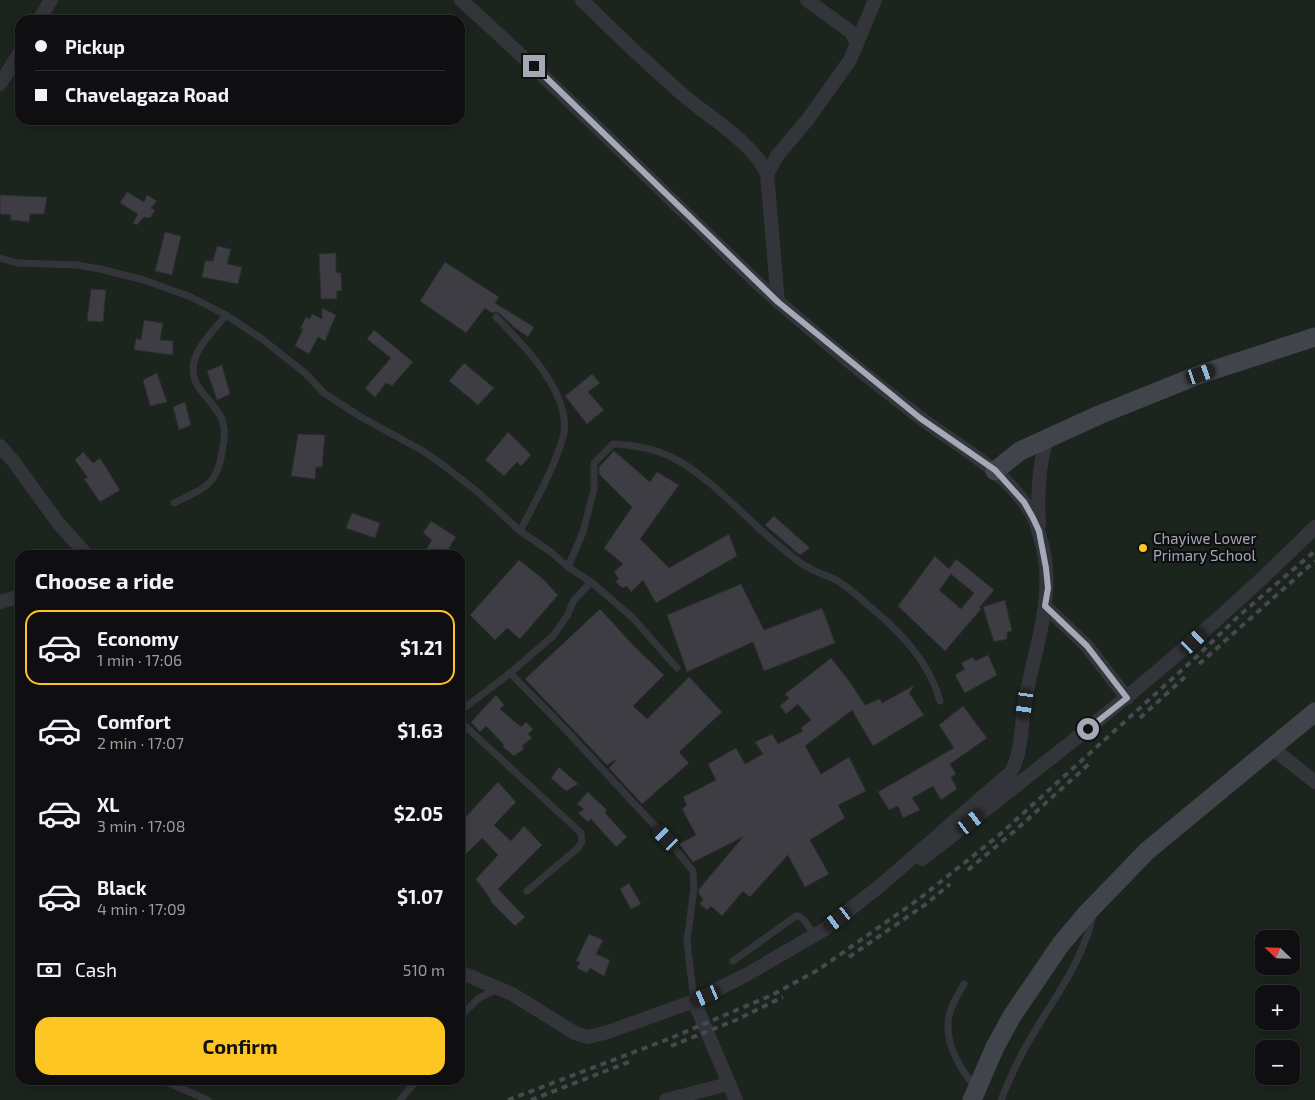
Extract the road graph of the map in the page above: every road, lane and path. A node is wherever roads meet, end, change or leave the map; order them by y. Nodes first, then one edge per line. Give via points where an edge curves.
1 (51, 0) edge
2 (461, 0) edge
3 (582, 0) edge
4 (807, 0) edge
5 (874, 0) edge
6 (42, 15) edge
7 (857, 44) junction
8 (15, 60) edge
9 (0, 84) edge
10 (767, 174) junction
11 (0, 258) edge
12 (778, 302) junction
13 (226, 315) junction
14 (496, 317) dead end
15 (1315, 337) edge
16 (1047, 438) junction
17 (0, 446) edge
18 (995, 470) junction
19 (174, 503) dead end
20 (1315, 527) edge
21 (520, 531) junction
22 (1039, 531) junction
23 (82, 550) edge
24 (568, 567) junction
25 (591, 582) junction
26 (15, 598) edge
27 (0, 602) edge
28 (1045, 606) junction
29 (677, 668) dead end
30 (510, 673) junction
31 (1127, 698) junction
32 (940, 701) dead end
33 (465, 707) edge
34 (1315, 712) edge
35 (465, 726) edge
36 (1272, 748) junction
37 (1315, 782) edge
38 (881, 885) junction
39 (527, 892) dead end
40 (1092, 907) junction
41 (814, 935) junction
42 (733, 961) dead end
43 (465, 974) edge
44 (964, 984) dead end
45 (500, 988) junction
46 (696, 1006) junction
47 (465, 1012) edge
48 (728, 1084) junction
49 (174, 1085) edge
50 (413, 1085) edge
51 (974, 1094) edge
52 (711, 1095) edge
53 (208, 1100) edge
54 (400, 1100) edge
55 (666, 1100) edge
56 (736, 1100) edge
57 (1001, 1100) edge

1 - 6 street
2 - 12 street via 521,53
3 - 10 street via 682,94 757,156
4 - 7 street via 851,32
5 - 7 street
7 - 10 street via 850,60 777,156
8 - 9 street
10 - 12 street
11 - 13 lane via 77,265 118,273 191,297
12 - 18 street via 920,418
13 - 19 lane via 198,351 193,372 222,419 225,438 219,470 207,485
13 - 21 lane via 262,339 324,393 443,465
14 - 21 lane via 526,347 542,370 563,412 564,433 559,449 548,479
15 - 16 street via 1201,374
16 - 18 street via 1020,451
16 - 22 street via 1040,463
17 - 23 street
18 - 22 street via 1024,502
20 - 31 street via 1194,641
21 - 24 lane
22 - 28 street via 1048,588
24 - 25 lane
24 - 32 lane via 583,532 591,501 594,463 612,444 652,450 672,457 706,481 781,548 811,570 846,586 887,621 911,645 936,687
25 - 29 lane via 632,617
25 - 30 lane via 574,600 553,636
26 - 27 street
28 - 31 street via 1087,646
28 - 38 street via 1018,754 1011,772
30 - 33 lane
30 - 46 lane via 666,838 693,871 687,942
31 - 38 street via 917,863
34 - 36 street
35 - 39 lane via 581,833 578,848
36 - 37 street
36 - 40 street via 1147,851
38 - 41 street
40 - 51 street via 1030,988 1008,1024
40 - 57 lane via 1093,917 1076,960 1015,1066
41 - 42 lane via 804,920 796,916
41 - 46 street
43 - 45 street
44 - 51 lane via 949,1015 948,1027 957,1059
45 - 46 street via 575,1033 588,1037
45 - 47 lane via 479,998
46 - 48 street
48 - 52 street
48 - 56 street
49 - 53 lane
50 - 54 lane
52 - 55 street

